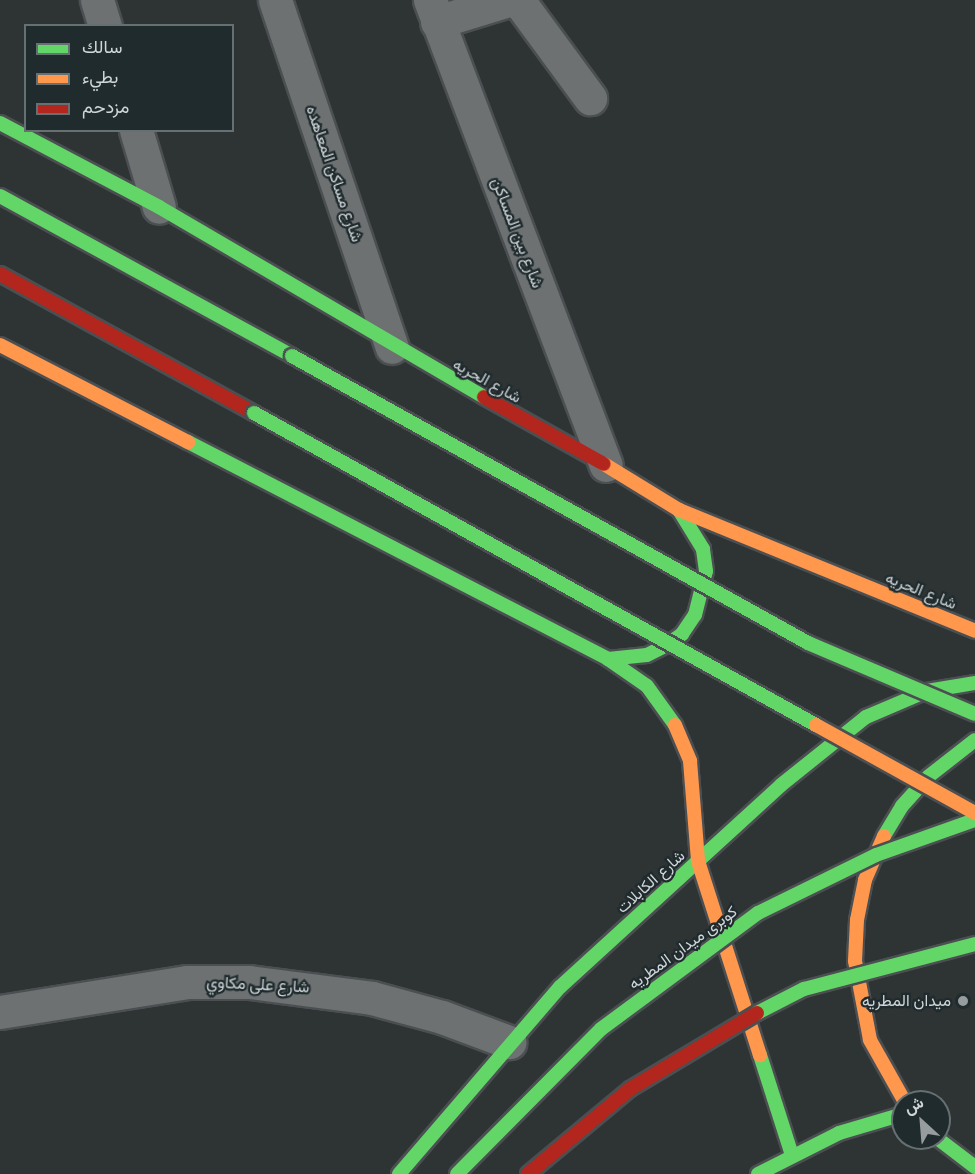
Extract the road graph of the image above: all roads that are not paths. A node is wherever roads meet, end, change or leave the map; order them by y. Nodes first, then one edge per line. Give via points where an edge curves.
1 (97, 0) edge
2 (275, 0) edge
3 (509, 0) edge
4 (518, 0) edge
5 (433, 11) edge
6 (104, 24) edge
7 (590, 98) dead end
8 (0, 123) edge
9 (137, 132) edge
10 (0, 196) edge
11 (159, 207) junction
12 (0, 274) edge
13 (0, 345) edge
14 (392, 347) junction
15 (606, 465) junction
16 (679, 510) junction
17 (975, 631) edge
18 (608, 659) junction
19 (975, 683) edge
20 (975, 714) edge
21 (975, 740) edge
22 (975, 813) edge
23 (975, 820) edge
24 (699, 861) junction
25 (975, 944) edge
26 (0, 1012) edge
27 (510, 1042) junction
28 (896, 1090) edge
29 (891, 1118) edge
30 (951, 1149) edge
31 (792, 1155) junction
32 (975, 1167) edge
33 (399, 1174) edge
34 (457, 1174) edge
35 (528, 1174) edge
36 (758, 1174) edge

1 - 6 street
2 - 14 street, شارع مساكن المعاهده
3 - 5 street
4 - 7 street
5 - 15 street, شارع بين المساكن
8 - 11 main road, شارع الحريه
9 - 11 street
10 - 20 main road, bridge via 808,643
11 - 14 main road, شارع الحريه
12 - 22 main road, bridge
13 - 18 main road
14 - 15 main road, شارع الحريه
15 - 16 main road, شارع الحريه
16 - 17 main road, شارع الحريه
16 - 18 main road via 703,549 706,571 695,615 682,634 656,651 627,660
18 - 24 main road via 647,686 675,725 690,761
19 - 24 main road, شارع الكابلات via 927,691 867,717 781,786
21 - 28 main road via 929,776 902,806 881,841 865,880 857,920 855,961 860,1002 870,1040
23 - 34 main road, كوبرى ميدان المطريه, bridge via 876,855 758,913 602,1029
24 - 27 main road, شارع الكابلات via 560,987
24 - 31 main road
25 - 35 main road, bridge via 804,989 726,1029 630,1089
26 - 27 street, شارع على مكاوي via 186,982 249,982 372,998 442,1017
27 - 33 main road, شارع الكابلات
29 - 31 main road via 839,1133
30 - 32 main road
31 - 36 main road

